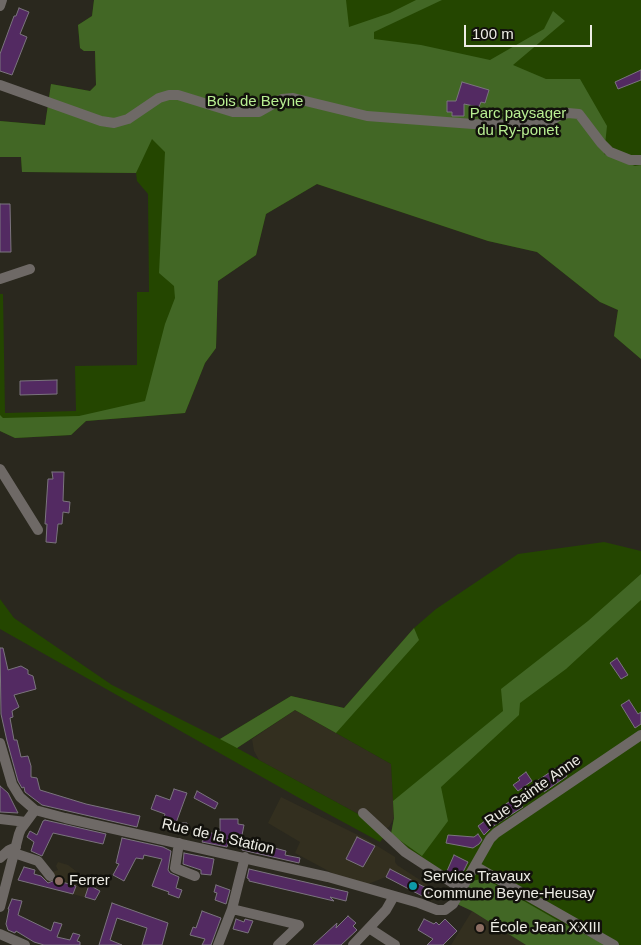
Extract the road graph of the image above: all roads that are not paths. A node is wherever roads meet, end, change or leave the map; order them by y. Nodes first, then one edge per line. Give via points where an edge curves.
1 (2, 0) edge
2 (0, 6) edge
3 (0, 85) edge
4 (641, 160) edge
5 (30, 268) dead end
6 (0, 279) edge
7 (0, 469) edge
8 (38, 530) dead end
9 (641, 735) edge
10 (0, 742) edge
11 (35, 810) junction
12 (363, 813) dead end
13 (0, 819) edge
14 (26, 822) junction
15 (179, 844) junction
16 (15, 850) junction
17 (245, 857) junction
18 (0, 858) edge
19 (475, 866) junction
20 (50, 876) dead end
21 (195, 876) dead end
22 (462, 889) junction
23 (394, 896) junction
24 (0, 907) edge
25 (232, 909) junction
26 (369, 928) junction
27 (0, 934) edge
28 (25, 945) edge
29 (218, 945) edge
30 (278, 945) edge
31 (352, 945) edge
32 (395, 945) edge
33 (614, 945) edge

1 - 2 street
3 - 4 street via 114,123 128,119 169,95 233,112 259,112 282,99 293,98 367,116 473,124 534,125 568,113 579,114 610,152 630,160
5 - 6 street
7 - 8 street
9 - 19 street, Rue Sainte Anne via 496,833
10 - 11 street via 12,784 20,797
11 - 14 street
11 - 15 street, Rue de la Station
12 - 22 street via 404,852
13 - 14 street
14 - 16 street
15 - 17 street, Rue de la Station
15 - 21 street via 175,868
16 - 18 street via 9,850
16 - 20 street via 38,861
16 - 24 street
17 - 23 street, Rue de la Station
17 - 25 street
19 - 22 street, Rue Sainte Anne
19 - 33 street
22 - 23 street, Rue de la Station via 454,904 445,910
23 - 26 street
25 - 29 street
25 - 30 street via 299,925
26 - 31 street
26 - 32 street
27 - 28 street

